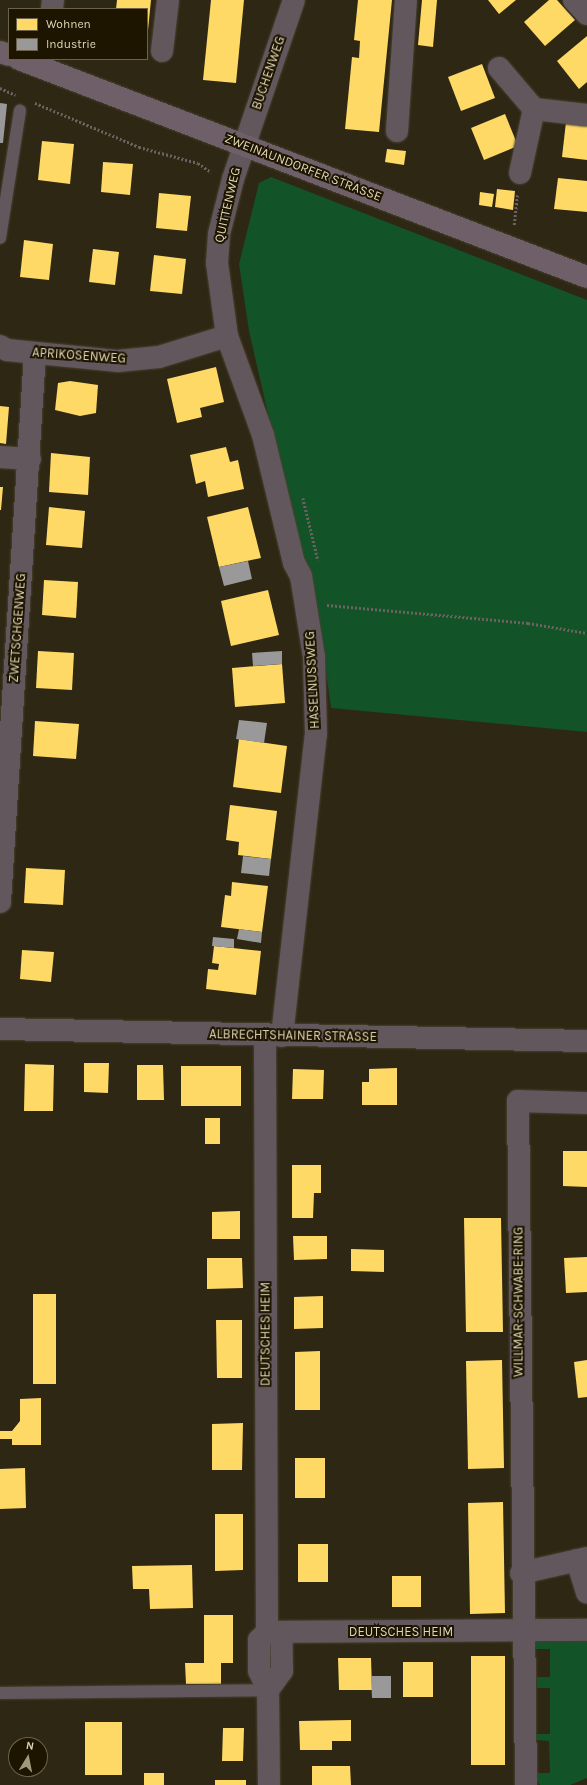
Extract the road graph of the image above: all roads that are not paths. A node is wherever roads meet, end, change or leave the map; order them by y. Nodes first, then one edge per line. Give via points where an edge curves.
1 (168, 0) edge
2 (294, 0) edge
3 (406, 0) edge
4 (574, 0) edge
5 (587, 14) edge
6 (162, 51) dead end
7 (24, 60) edge
8 (45, 64) edge
9 (499, 68) dead end
10 (534, 109) junction
11 (20, 110) dead end
12 (587, 115) edge
13 (397, 131) dead end
14 (243, 146) junction
15 (520, 173) road end
16 (0, 238) edge
17 (587, 277) edge
18 (227, 336) junction
19 (0, 346) edge
20 (35, 353) junction
21 (0, 457) edge
22 (30, 459) junction
23 (0, 902) edge
24 (0, 1029) edge
25 (274, 1036) junction
26 (587, 1040) edge
27 (587, 1103) edge
28 (582, 1559) edge
29 (521, 1573) junction
30 (587, 1592) edge
31 (587, 1630) edge
32 (274, 1632) junction
33 (522, 1632) junction
34 (268, 1690) junction
35 (0, 1693) edge
36 (270, 1785) edge
37 (526, 1785) edge

1 - 6 street
2 - 14 street, BUCHENWEG
3 - 13 street
4 - 5 street
7 - 8 street, ZWEINAUNDORFER STRASSE
8 - 14 street, ZWEINAUNDORFER STRASSE
9 - 10 street
10 - 12 street
10 - 15 street
11 - 16 lane
14 - 17 street, ZWEINAUNDORFER STRASSE
14 - 18 street, QUITTENWEG via 219,234 218,286
18 - 20 street, APRIKOSENWEG via 159,357 133,360
18 - 25 street, HASELNUSSWEG via 263,435 309,608 316,734
19 - 20 street, APRIKOSENWEG
20 - 22 street, ZWETSCHGENWEG
21 - 22 street
22 - 23 street, ZWETSCHGENWEG
24 - 25 street, ALBRECHTSHAINER STRASSE
25 - 26 street, ALBRECHTSHAINER STRASSE
25 - 32 street, DEUTSCHES HEIM
27 - 29 street, WILLMAR-SCHWABE-RING via 518,1101
28 - 29 street
28 - 30 street
29 - 33 street, WILLMAR-SCHWABE-RING
31 - 33 street
32 - 33 street, DEUTSCHES HEIM
32 - 34 street, DEUTSCHES HEIM via 259,1640 259,1672
33 - 37 street, WILLMAR-SCHWABE-RING
34 - 35 lane
34 - 36 street, DEUTSCHES HEIM

